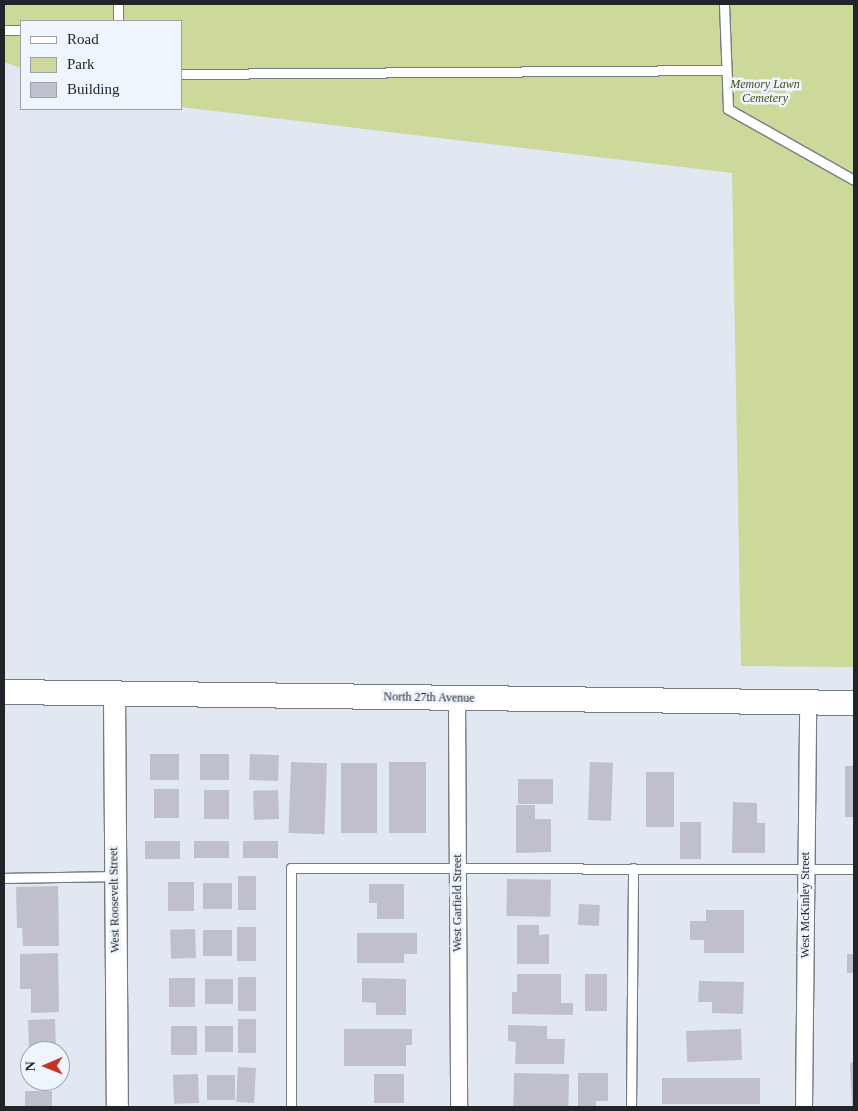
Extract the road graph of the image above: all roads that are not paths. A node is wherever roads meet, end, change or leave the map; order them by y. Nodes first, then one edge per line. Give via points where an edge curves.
1 (118, 4) edge
2 (724, 4) edge
3 (118, 20) edge
4 (4, 30) edge
5 (20, 30) edge
6 (724, 70) junction
7 (182, 74) edge
8 (854, 180) edge
9 (4, 692) edge
10 (114, 692) junction
11 (457, 699) junction
12 (808, 703) junction
13 (854, 704) edge
14 (458, 867) junction
15 (633, 868) junction
16 (806, 868) junction
17 (854, 869) edge
18 (115, 876) junction
19 (4, 878) edge
20 (117, 1107) edge
21 (291, 1107) edge
22 (459, 1107) edge
23 (631, 1107) edge
24 (804, 1107) edge

1 - 3 lane
2 - 6 lane
4 - 5 lane
6 - 7 lane
6 - 8 lane via 728,109
9 - 10 main road, North 27th Avenue
10 - 11 main road, North 27th Avenue
10 - 18 street, West Roosevelt Street
11 - 12 main road, North 27th Avenue
11 - 14 street, West Garfield Street
12 - 13 main road, North 27th Avenue
12 - 16 street, West McKinley Street
14 - 15 lane
14 - 21 lane via 291,868
14 - 22 street, West Garfield Street
15 - 16 lane
15 - 23 lane
16 - 17 lane
16 - 24 street, West McKinley Street
18 - 19 lane
18 - 20 street, West Roosevelt Street

